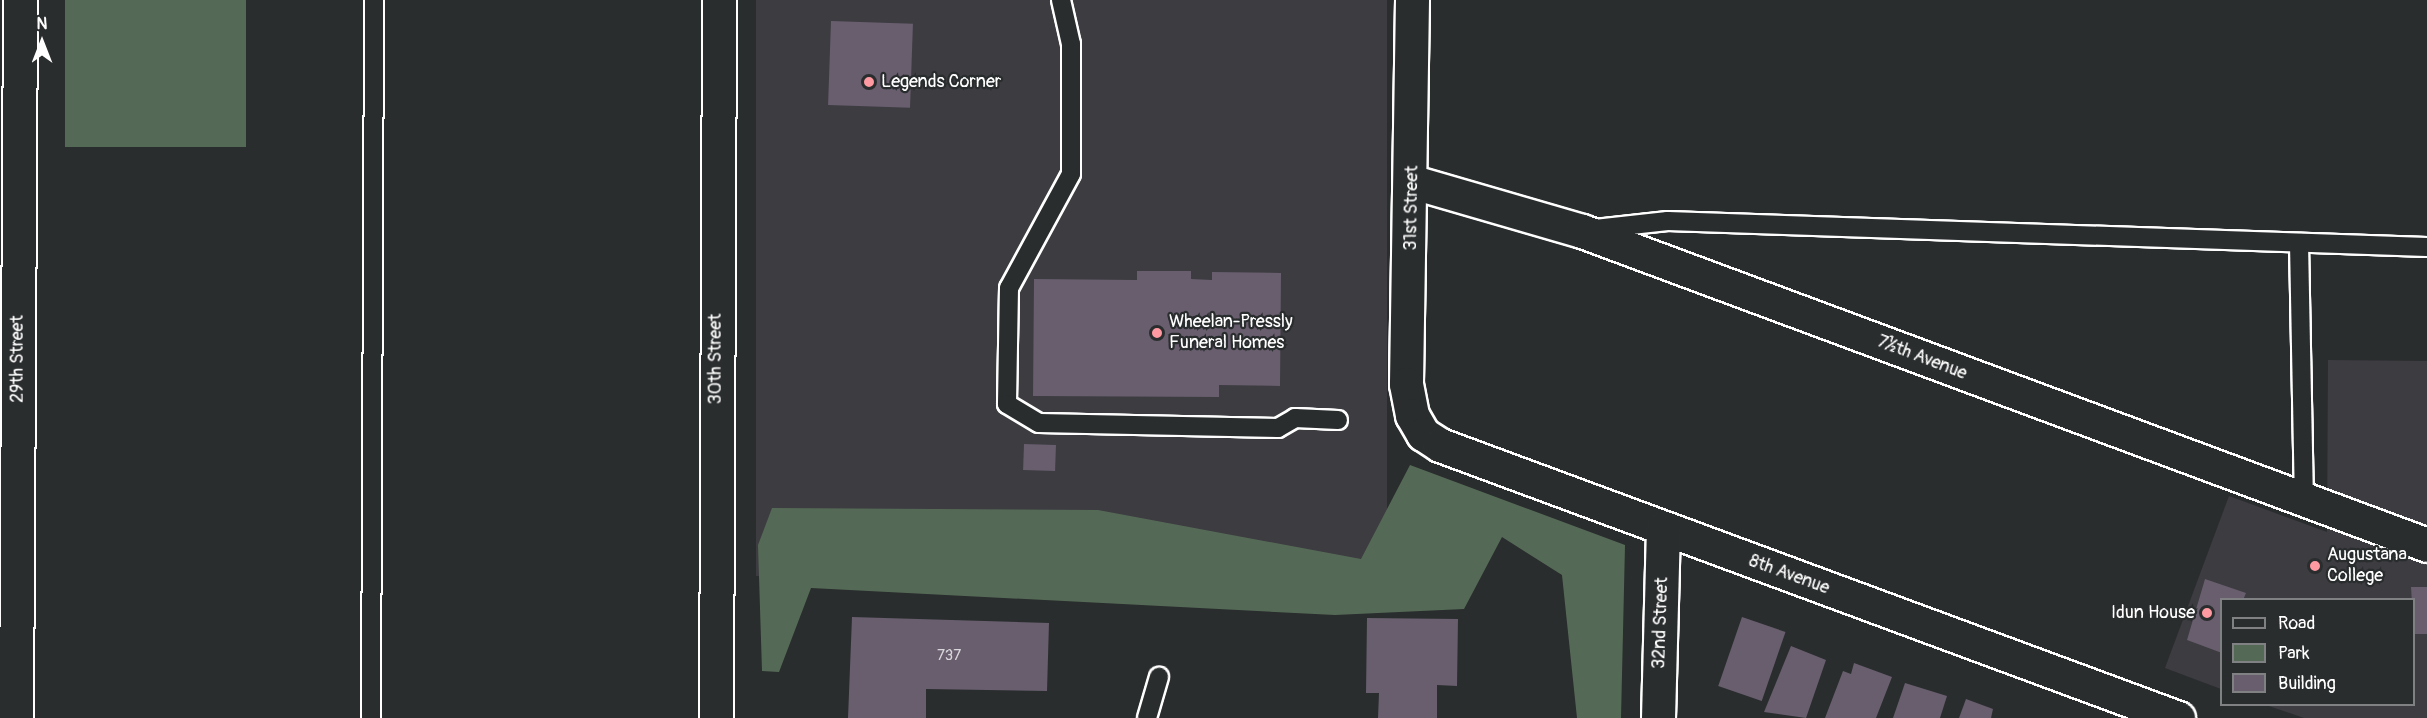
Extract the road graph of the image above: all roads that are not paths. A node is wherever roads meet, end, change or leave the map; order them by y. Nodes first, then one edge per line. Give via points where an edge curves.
1 (20, 0) edge
2 (374, 0) edge
3 (719, 0) edge
4 (1061, 0) edge
5 (1412, 0) edge
6 (10, 120) edge
7 (1413, 182) junction
8 (1581, 231) junction
9 (2299, 243) junction
10 (2427, 247) edge
11 (9, 377) edge
12 (1412, 415) joint
13 (1338, 420) dead end
14 (2304, 502) junction
15 (1664, 528) junction
16 (2427, 545) edge
17 (8, 634) edge
18 (1159, 677) dead end
19 (16, 718) edge
20 (371, 718) edge
21 (716, 718) edge
22 (1147, 718) edge
23 (1658, 718) edge
24 (2178, 718) edge

1 - 6 street, 29th Street
2 - 20 lane
3 - 21 street, 30th Street
4 - 13 lane via 1071,44 1071,174 1009,288 1007,404 1039,423 1278,428 1295,418
5 - 7 street, 31st Street
6 - 11 street, 29th Street
7 - 8 street, 7½th Avenue
7 - 12 street, 31st Street via 1406,384
8 - 9 lane via 1668,221
8 - 14 street, 7½th Avenue
9 - 10 lane
9 - 14 lane
11 - 17 street, 29th Street
12 - 15 street, 8th Avenue via 1423,434 1440,444
14 - 16 street, 7½th Avenue
15 - 23 street, 32nd Street
15 - 24 street, 8th Avenue
17 - 19 street, 29th Street
18 - 22 lane

